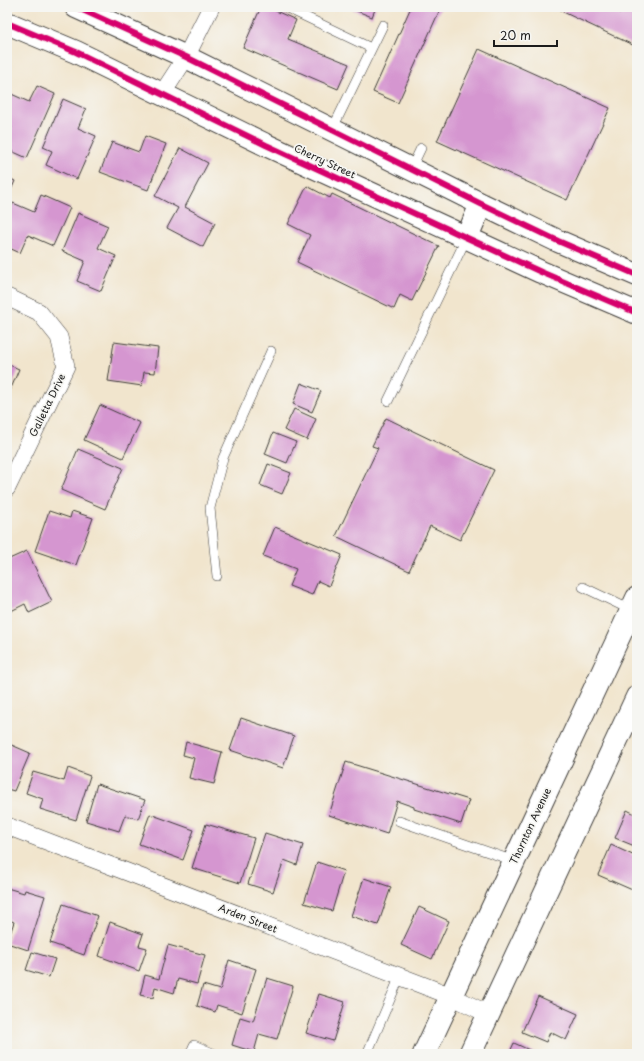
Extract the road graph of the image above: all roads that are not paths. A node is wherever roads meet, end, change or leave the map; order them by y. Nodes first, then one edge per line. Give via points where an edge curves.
1 (76, 7) edge
2 (211, 7) edge
3 (286, 7) edge
4 (7, 23) edge
5 (382, 25) dead end
6 (371, 48) junction
7 (186, 57) junction
8 (162, 94) junction
9 (332, 130) junction
10 (421, 148) dead end
11 (411, 170) junction
12 (481, 204) junction
13 (467, 237) junction
14 (637, 275) edge
15 (7, 297) edge
16 (637, 313) edge
17 (271, 351) dead end
18 (388, 401) dead end
19 (7, 488) edge
20 (217, 576) dead end
21 (583, 587) dead end
22 (634, 604) edge
23 (637, 697) edge
24 (400, 821) dead end
25 (7, 826) edge
26 (514, 861) junction
27 (400, 976) junction
28 (451, 996) junction
29 (488, 1014) junction
30 (190, 1054) edge
31 (215, 1054) edge
32 (367, 1054) edge
33 (424, 1054) edge
34 (470, 1054) edge

1 - 7 street
2 - 7 street
3 - 6 lane
4 - 8 street, Cherry Street via 76,52
5 - 6 lane
6 - 9 lane
7 - 8 street
7 - 9 street
8 - 13 street, Cherry Street via 266,145
9 - 11 street
10 - 11 lane
11 - 12 street
12 - 13 street
12 - 14 street
13 - 16 street, Cherry Street
13 - 18 lane
15 - 19 street, Galletta Drive via 39,312 59,337 66,366
17 - 20 lane via 223,458 210,508
21 - 22 lane
22 - 26 street, Thornton Avenue
23 - 29 street
24 - 26 lane
25 - 27 street, Arden Street
26 - 28 street, Thornton Avenue
27 - 28 street, Arden Street
27 - 32 lane
28 - 29 street, Arden Street
28 - 33 street, Thornton Avenue
29 - 34 street
30 - 31 lane via 194,1046

